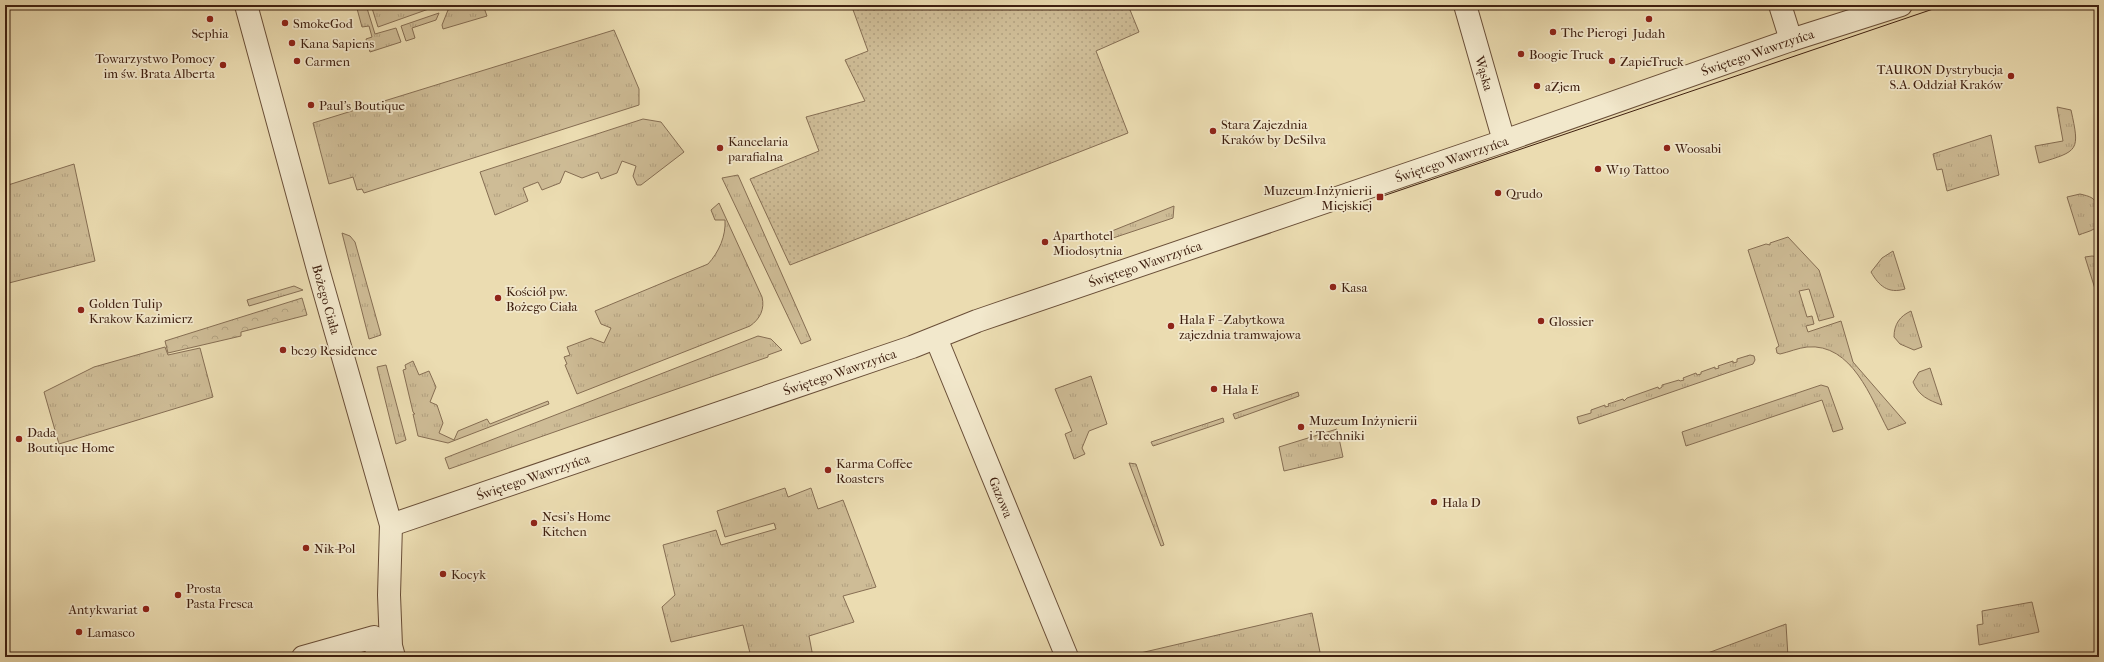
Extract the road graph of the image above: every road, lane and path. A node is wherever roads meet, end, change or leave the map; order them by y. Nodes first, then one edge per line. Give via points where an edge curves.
1 (246, 5) edge
2 (1464, 5) edge
3 (1780, 5) edge
4 (1901, 5) edge
5 (1791, 40) junction
6 (1504, 141) junction
7 (936, 338) junction
8 (391, 525) junction
9 (303, 657) edge
10 (378, 657) edge
11 (394, 657) edge
12 (1067, 657) edge

1 - 8 street, Bożego Ciała
2 - 6 street, Wąska
3 - 5 street
4 - 5 street, Świętego Wawrzyńca
5 - 6 street, Świętego Wawrzyńca
6 - 7 street, Świętego Wawrzyńca via 977,321
7 - 8 street, Świętego Wawrzyńca
7 - 12 street, Gazowa
8 - 11 street, Bożego Ciała via 389,595 391,646
9 - 10 street via 374,637

